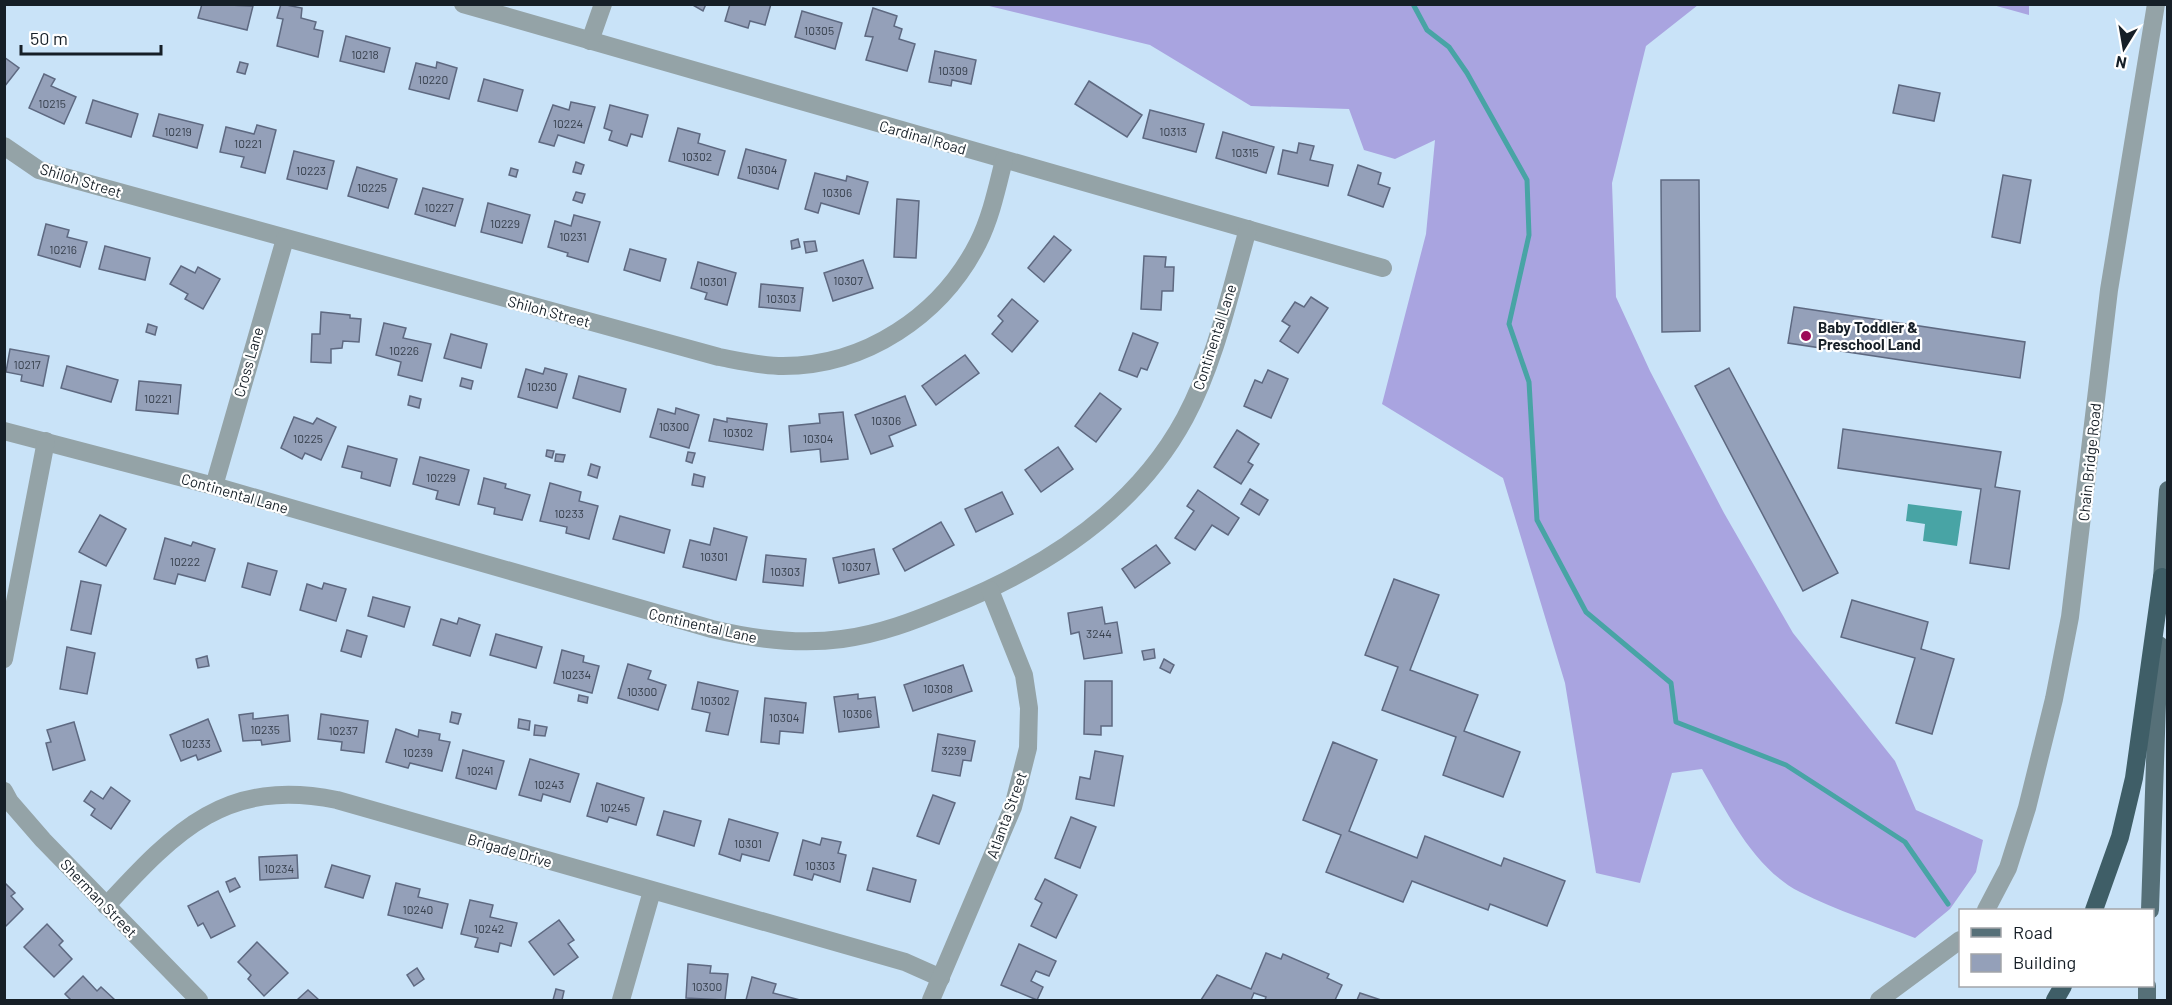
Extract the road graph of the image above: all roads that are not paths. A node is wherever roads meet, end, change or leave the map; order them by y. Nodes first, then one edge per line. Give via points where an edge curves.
1 (463, 4) edge
2 (603, 4) edge
3 (2156, 4) edge
4 (590, 41) junction
5 (4, 146) edge
6 (1004, 160) junction
7 (1248, 230) junction
8 (285, 239) junction
9 (1383, 268) dead end
10 (4, 431) edge
11 (46, 441) junction
12 (214, 486) junction
13 (2168, 490) edge
14 (2162, 577) junction
15 (990, 590) junction
16 (4, 659) edge
17 (4, 791) edge
18 (652, 891) junction
19 (106, 906) junction
20 (1987, 909) edge
21 (2094, 909) edge
22 (2150, 909) edge
23 (1959, 941) edge
24 (941, 978) junction
25 (199, 1000) edge
26 (621, 1000) edge
27 (931, 1000) edge
28 (1879, 1000) edge

1 - 4 street, Cardinal Road
2 - 4 street
3 - 20 street, Chain Bridge Road via 2109,290 2070,616 2027,808 2008,868
4 - 6 street, Cardinal Road
5 - 8 street, Shiloh Street via 39,170
6 - 7 street, Cardinal Road
6 - 8 street, Shiloh Street via 979,241 937,301 909,325 878,343 840,358 804,365 761,365 719,357
7 - 9 street, Cardinal Road
7 - 15 street, Continental Lane via 1203,380 1161,456 1130,494 1095,526
8 - 12 street, Cross Lane
10 - 11 street, Continental Lane
11 - 12 street, Continental Lane
11 - 16 street
12 - 15 street, Continental Lane via 667,617 763,639 813,641 866,635 906,624
13 - 14 main road
14 - 21 highway via 2134,778 2120,837
14 - 22 main road
15 - 24 street, Atlanta Street via 1024,675 1029,708 1028,748 1013,807
17 - 19 street, Sherman Street via 24,819
18 - 19 street, Brigade Drive via 337,800 282,794 237,801 196,820
18 - 24 street, Brigade Drive via 905,962
18 - 26 street
19 - 25 street, Sherman Street
23 - 28 street
24 - 27 street, Atlanta Street

